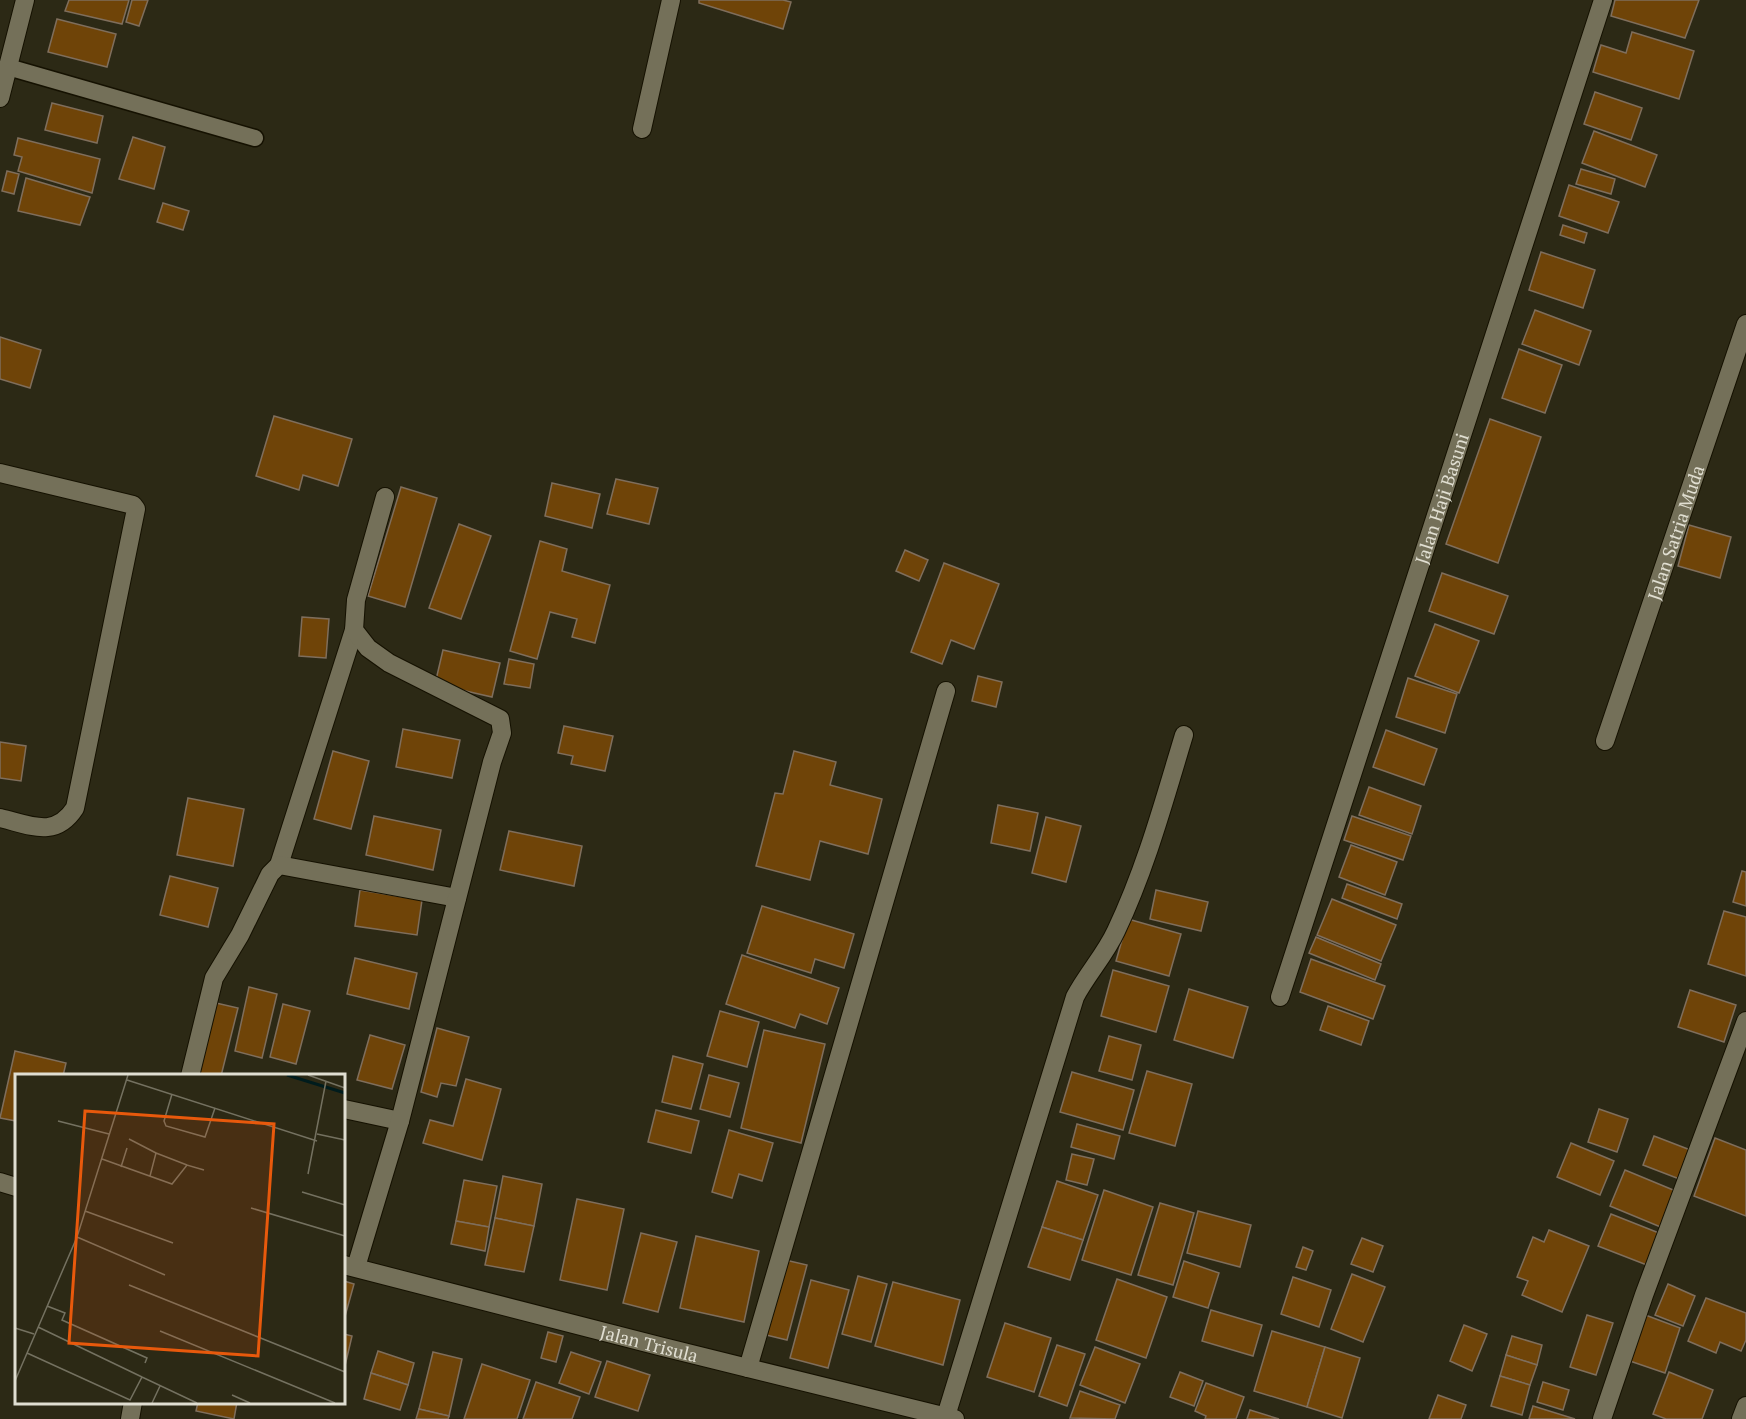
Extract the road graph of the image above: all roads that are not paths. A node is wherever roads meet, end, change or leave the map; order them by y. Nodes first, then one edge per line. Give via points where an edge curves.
1 (25, 0) edge
2 (670, 0) edge
3 (1604, 0) edge
4 (8, 67) junction
5 (0, 98) edge
6 (642, 129) dead end
7 (255, 138) dead end
8 (1746, 324) edge
9 (0, 473) edge
10 (385, 496) dead end
11 (354, 630) junction
12 (946, 691) dead end
13 (1184, 735) dead end
14 (1605, 741) dead end
15 (0, 818) edge
16 (279, 865) junction
17 (457, 898) junction
18 (1280, 997) dead end
19 (1746, 1021) edge
20 (190, 1074) edge
21 (345, 1109) edge
22 (400, 1121) junction
23 (0, 1182) edge
24 (15, 1187) edge
25 (350, 1266) edge
26 (748, 1368) junction
27 (133, 1404) edge
28 (1746, 1406) edge
29 (950, 1417) edge
30 (130, 1419) edge
31 (1602, 1419) edge
32 (1741, 1419) edge

1 - 4 street
2 - 6 street
3 - 18 street, Jalan Haji Basuni
4 - 5 street
4 - 7 lane
8 - 14 street, Jalan Satria Muda
9 - 15 street via 125,502 136,509 75,808 57,827
10 - 11 street via 356,600
11 - 16 street
11 - 17 street via 368,648 390,663 500,719 502,733
12 - 26 street
13 - 29 street via 1141,876 1116,933 1075,997
16 - 17 street
16 - 20 street via 270,874 214,978
17 - 22 street
19 - 31 street
21 - 22 street
22 - 25 street
23 - 24 street
25 - 26 street, Jalan Trisula
26 - 29 street, Jalan Trisula
27 - 30 street
28 - 32 street

